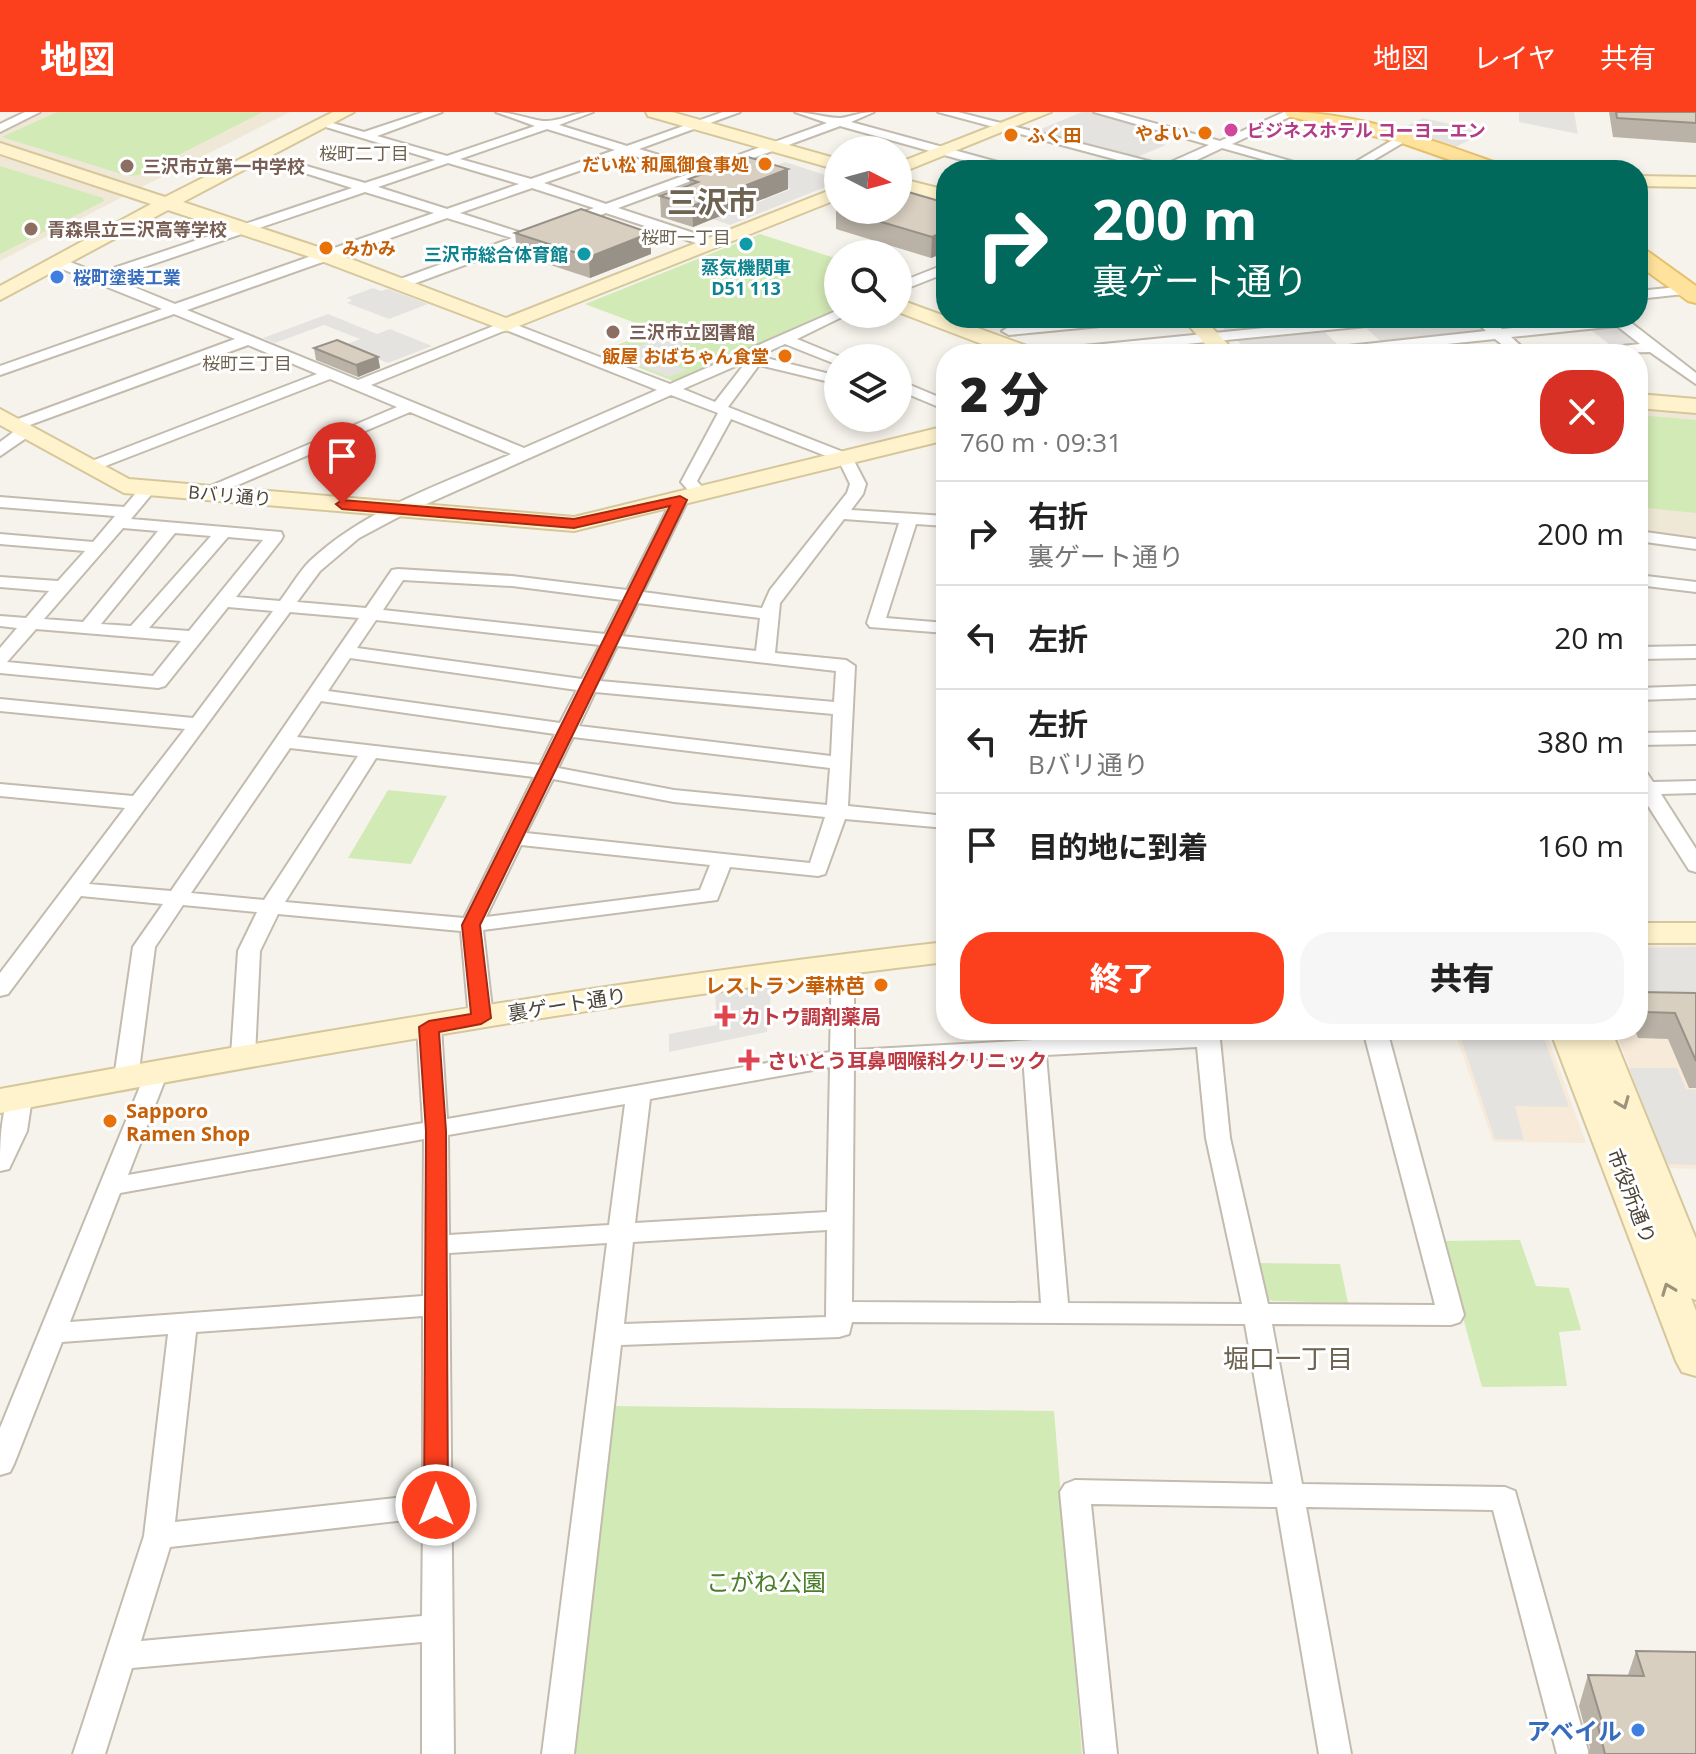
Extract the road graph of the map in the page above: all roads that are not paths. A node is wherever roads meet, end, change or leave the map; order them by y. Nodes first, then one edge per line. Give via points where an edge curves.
1 (34, 112) edge
2 (346, 112) edge
3 (436, 112) edge
4 (502, 112) edge
5 (587, 112) edge
6 (654, 112) edge
7 (734, 112) edge
8 (801, 112) edge
9 (868, 112) edge
10 (944, 112) edge
11 (1043, 112) edge
12 (1100, 112) edge
13 (1294, 112) edge
14 (838, 122) junction
15 (322, 124) junction
16 (698, 124) junction
17 (547, 126) junction
18 (1004, 127) junction
19 (0, 128) edge
20 (364, 136) junction
21 (1405, 138) junction
22 (1222, 143) junction
23 (775, 147) junction
24 (0, 148) edge
25 (627, 150) junction
26 (943, 151) junction
27 (262, 155) junction
28 (449, 160) junction
29 (976, 160) edge
30 (1128, 160) edge
31 (1187, 160) edge
32 (1281, 160) edge
33 (1366, 160) edge
34 (1469, 160) edge
35 (824, 161) edge
36 (912, 163) edge
37 (705, 173) junction
38 (1648, 181) edge
39 (1696, 182) edge
40 (530, 183) junction
41 (912, 187) edge
42 (368, 188) junction
43 (936, 193) edge
44 (824, 198) edge
45 (165, 204) junction
46 (608, 208) junction
47 (446, 212) junction
48 (246, 230) junction
49 (525, 238) junction
50 (710, 243) junction
51 (323, 255) junction
52 (57, 262) junction
53 (1648, 262) edge
54 (936, 272) edge
55 (99, 278) junction
56 (912, 282) edge
57 (400, 284) junction
58 (1692, 293) edge
59 (0, 294) edge
60 (1648, 295) edge
61 (173, 310) junction
62 (912, 310) edge
63 (936, 319) edge
64 (824, 322) edge
65 (506, 325) junction
66 (960, 328) edge
67 (1018, 328) edge
68 (1082, 328) edge
69 (1201, 328) edge
70 (1285, 328) edge
71 (1352, 328) edge
72 (1492, 328) edge
73 (1550, 328) edge
74 (1628, 328) edge
75 (1499, 334) junction
76 (1210, 337) junction
77 (785, 339) junction
78 (247, 340) junction
79 (998, 342) edge
80 (1141, 344) edge
81 (1217, 344) edge
82 (1369, 344) edge
83 (1427, 344) edge
84 (1511, 344) edge
85 (1653, 347) junction
86 (1648, 348) edge
87 (824, 355) edge
88 (750, 359) junction
89 (0, 371) edge
90 (330, 374) junction
91 (824, 377) edge
92 (1696, 380) edge
93 (358, 385) junction
94 (669, 389) junction
95 (912, 392) edge
96 (936, 393) edge
97 (928, 398) junction
98 (936, 401) edge
99 (1648, 402) edge
100 (1696, 406) edge
101 (410, 407) junction
102 (724, 410) junction
103 (14, 424) edge
104 (936, 435) edge
105 (0, 451) edge
106 (524, 454) junction
107 (845, 458) junction
108 (90, 467) junction
109 (148, 489) junction
110 (207, 493) junction
111 (691, 497) junction
112 (0, 502) edge
113 (400, 509) junction
114 (841, 514) junction
115 (123, 517) junction
116 (909, 519) junction
117 (936, 520) edge
118 (171, 527) junction
119 (223, 532) junction
120 (1648, 537) edge
121 (0, 539) edge
122 (1696, 544) edge
123 (97, 547) junction
124 (1648, 581) edge
125 (0, 582) edge
126 (61, 587) junction
127 (1696, 587) edge
128 (634, 597) junction
129 (224, 601) junction
130 (285, 606) junction
131 (371, 614) junction
132 (770, 614) junction
133 (0, 621) edge
134 (29, 623) junction
135 (936, 627) edge
136 (88, 628) junction
137 (135, 633) junction
138 (194, 637) junction
139 (612, 640) junction
140 (345, 652) junction
141 (1696, 652) edge
142 (1648, 653) edge
143 (765, 657) junction
144 (0, 659) edge
145 (0, 667) edge
146 (589, 686) junction
147 (1696, 692) edge
148 (1648, 694) edge
149 (316, 695) junction
150 (0, 705) edge
151 (844, 709) junction
152 (198, 724) junction
153 (566, 730) junction
154 (1696, 738) edge
155 (1648, 739) edge
156 (284, 741) junction
157 (370, 752) junction
158 (841, 763) junction
159 (545, 772) junction
160 (1696, 787) edge
161 (1648, 788) edge
162 (7, 790) edge
163 (1648, 795) edge
164 (138, 803) junction
165 (0, 809) edge
166 (837, 812) junction
167 (936, 821) edge
168 (512, 838) junction
169 (1693, 857) edge
170 (722, 861) junction
171 (74, 889) junction
172 (176, 899) junction
173 (270, 908) junction
174 (471, 925) junction
175 (1648, 933) edge
176 (1696, 933) edge
177 (936, 953) edge
178 (843, 962) junction
179 (0, 989) edge
180 (481, 1018) junction
181 (429, 1027) junction
182 (1121, 1040) edge
183 (1209, 1040) edge
184 (1377, 1040) edge
185 (1571, 1040) edge
186 (1598, 1040) edge
187 (1034, 1046) junction
188 (243, 1056) junction
189 (840, 1058) junction
190 (141, 1075) junction
191 (638, 1095) junction
192 (10, 1100) edge
193 (436, 1131) junction
194 (0, 1163) edge
195 (112, 1186) junction
196 (838, 1220) junction
197 (621, 1233) junction
198 (435, 1245) junction
199 (1696, 1286) edge
200 (435, 1305) junction
201 (839, 1312) junction
202 (1055, 1313) junction
203 (1257, 1313) junction
204 (183, 1326) junction
205 (53, 1333) junction
206 (609, 1335) junction
207 (1696, 1361) edge
208 (0, 1464) edge
209 (1287, 1495) junction
210 (436, 1505) junction
211 (159, 1536) junction
212 (437, 1628) junction
213 (120, 1656) junction
214 (89, 1754) edge
215 (438, 1754) edge
216 (558, 1754) edge
217 (1101, 1754) edge
218 (1335, 1754) edge
219 (1573, 1754) edge

1 - 19 street
2 - 15 street
3 - 20 street
4 - 17 street
5 - 17 street
6 - 16 street
7 - 16 street
8 - 14 street
9 - 14 street
10 - 18 street
11 - 18 street
12 - 22 street
13 - 21 main road
13 - 22 street
14 - 23 street
14 - 26 street
15 - 20 street
15 - 27 street
16 - 23 street
16 - 25 street
17 - 25 street
17 - 28 street
18 - 26 street
18 - 30 street
20 - 28 street
21 - 33 street
21 - 34 main road
22 - 31 street
22 - 32 street
23 - 35 street
23 - 37 street
24 - 45 street
25 - 37 street
25 - 40 street
26 - 29 street
26 - 36 street
27 - 42 street
27 - 45 street
28 - 40 street
28 - 42 street
37 - 46 street
38 - 39 street
40 - 46 street
40 - 47 street
41 - 43 street
42 - 47 street
42 - 48 street
44 - 50 street
45 - 48 street
45 - 52 street
46 - 49 street
46 - 50 street
47 - 49 street
47 - 51 street
48 - 51 street
48 - 55 street
49 - 57 street
50 - 65 street
51 - 57 street
51 - 61 street
52 - 55 street
52 - 59 street
53 - 58 main road
54 - 56 street
55 - 61 street
57 - 65 street
58 - 60 street
61 - 78 street
61 - 89 street
62 - 63 street
64 - 77 street
65 - 93 street
65 - 94 street
66 - 79 street
67 - 79 street
68 - 79 street
69 - 76 street
70 - 76 street
71 - 82 street
72 - 75 street
73 - 75 street
74 - 85 street
75 - 83 street
75 - 84 street
76 - 80 street
76 - 81 street
77 - 87 street
77 - 88 street
78 - 90 street
78 - 103 street
85 - 86 street
85 - 92 street
88 - 91 street
88 - 94 street
88 - 102 street
90 - 93 street
90 - 108 street
93 - 101 street
94 - 102 street
94 - 106 street
95 - 97 street
96 - 97 street
97 - 98 street
99 - 100 street
101 - 106 street
101 - 110 street
102 - 107 street
102 - 111 street via 689,482
103 - 105 street via 16,435
103 - 108 street, Bバリ通り
104 - 107 street, Bバリ通り
106 - 113 street
107 - 111 street, Bバリ通り
107 - 114 street via 858,484
108 - 109 street, Bバリ通り via 124,486
109 - 110 street, Bバリ通り
109 - 115 street
110 - 113 street, Bバリ通り
111 - 113 street, Bバリ通り via 574,524
111 - 128 street
112 - 115 street
113 - 130 street via 330,550
114 - 116 street
114 - 132 street via 776,594
115 - 118 street
115 - 123 street
116 - 117 street
116 - 135 street via 876,623
118 - 119 street
118 - 136 street
119 - 129 street via 275,536
119 - 137 street
120 - 122 street
121 - 123 street
123 - 126 street
124 - 127 street
125 - 126 street
126 - 134 street
128 - 131 street via 512,581 398,574
128 - 132 street
128 - 139 street
129 - 130 street
129 - 138 street
130 - 131 street
130 - 152 street
131 - 139 street
131 - 140 street
132 - 143 street
133 - 134 street
134 - 136 street
134 - 144 street
136 - 137 street
137 - 138 street
138 - 145 street via 158,682
139 - 143 street
139 - 146 street
140 - 146 street
140 - 149 street
141 - 142 street
143 - 151 street via 846,666
146 - 151 street
146 - 153 street
147 - 148 street
149 - 153 street
149 - 156 street
150 - 152 street
151 - 158 street
152 - 164 street
153 - 158 street
153 - 159 street
154 - 155 street
156 - 157 street
156 - 172 street
157 - 159 street
157 - 173 street
158 - 166 street
159 - 166 street via 674,796
159 - 168 street
160 - 161 street
162 - 164 street
162 - 165 street
163 - 169 street
164 - 171 street
166 - 167 street
166 - 170 street via 818,870
168 - 170 street
168 - 174 street
170 - 174 street via 709,895
171 - 172 street
171 - 179 street
172 - 173 street
172 - 190 street via 144,947
173 - 174 street
173 - 188 street via 249,951
174 - 180 street
175 - 176 street
177 - 178 street, 裏ゲート通り
178 - 180 street, 裏ゲート通り
178 - 189 street
180 - 181 street, 裏ゲート通り
181 - 188 street, 裏ゲート通り
181 - 193 street
182 - 187 street
183 - 203 street via 1218,1138
184 - 203 street via 1451,1315
207 -> 185 street, 市役所通り
186 -> 199 street, 市役所通り
187 - 189 street
187 - 202 street
188 - 190 street, 裏ゲート通り
189 - 191 street
189 - 196 street
190 - 192 street, 裏ゲート通り
190 - 195 street
191 - 193 street
191 - 197 street
192 - 194 street via 15,1131
193 - 195 street
193 - 198 street
195 - 205 street
196 - 197 street
196 - 201 street
197 - 198 street
197 - 206 street
198 - 200 street
200 - 204 street
200 - 210 street
201 - 202 street
201 - 206 street via 839,1327
202 - 203 street
203 - 209 street
204 - 205 street
204 - 211 street
205 - 208 street
206 - 216 street
209 - 217 street via 1075,1492
209 - 218 street
209 - 219 street via 1505,1499
210 - 211 street
210 - 212 street
211 - 213 street
212 - 213 street
212 - 215 street
213 - 214 street

